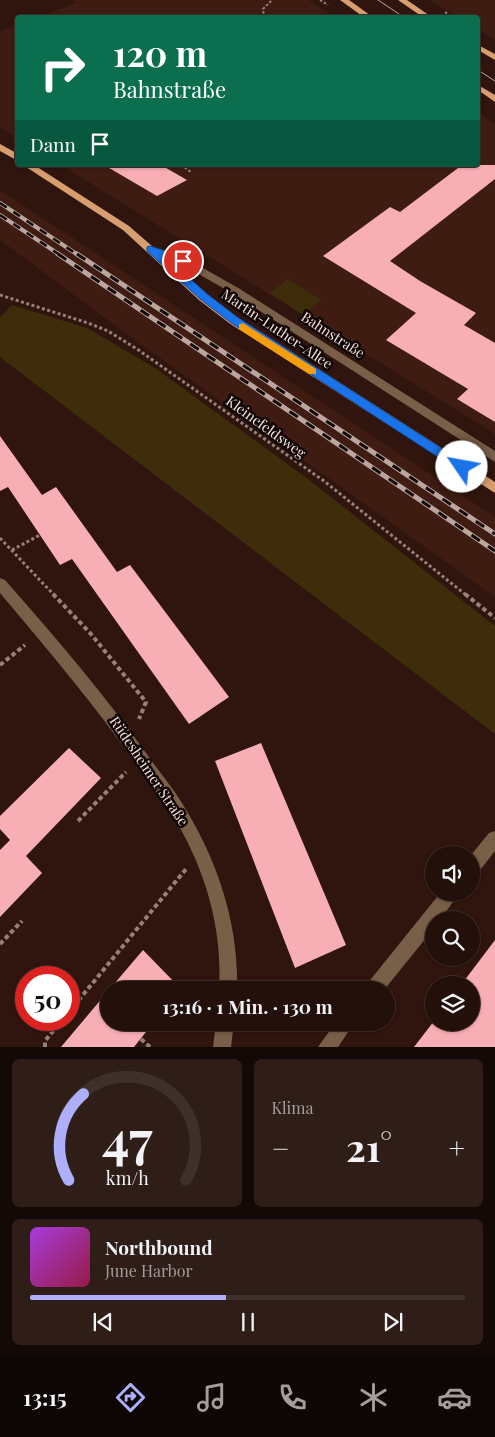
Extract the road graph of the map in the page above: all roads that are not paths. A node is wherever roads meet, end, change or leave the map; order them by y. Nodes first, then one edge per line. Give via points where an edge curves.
1 (344, 0) edge
2 (402, 0) edge
3 (366, 15) edge
4 (425, 15) edge
5 (480, 48) edge
6 (495, 58) edge
7 (480, 88) edge
8 (495, 99) edge
9 (0, 147) edge
10 (15, 156) edge
11 (31, 167) edge
12 (150, 249) junction
13 (495, 457) edge
14 (495, 488) edge
15 (0, 584) edge
16 (495, 839) edge
17 (480, 857) edge
18 (445, 901) edge
19 (228, 981) edge
20 (380, 981) edge
21 (224, 1031) edge
22 (340, 1031) edge
23 (222, 1047) edge
24 (327, 1047) edge

1 - 3 main road
2 - 4 main road
5 - 6 main road
7 - 8 main road
9 - 10 main road
11 - 12 main road, Martin-Luther-Allee via 110,217
12 - 13 street, Bahnstraße via 183,261 236,291
12 - 14 main road, Martin-Luther-Allee via 233,320
15 - 19 street, Rüdesheimer Straße via 91,689 176,807 200,851 215,889 226,934
16 - 17 street
18 - 20 street
21 - 23 street
22 - 24 street

